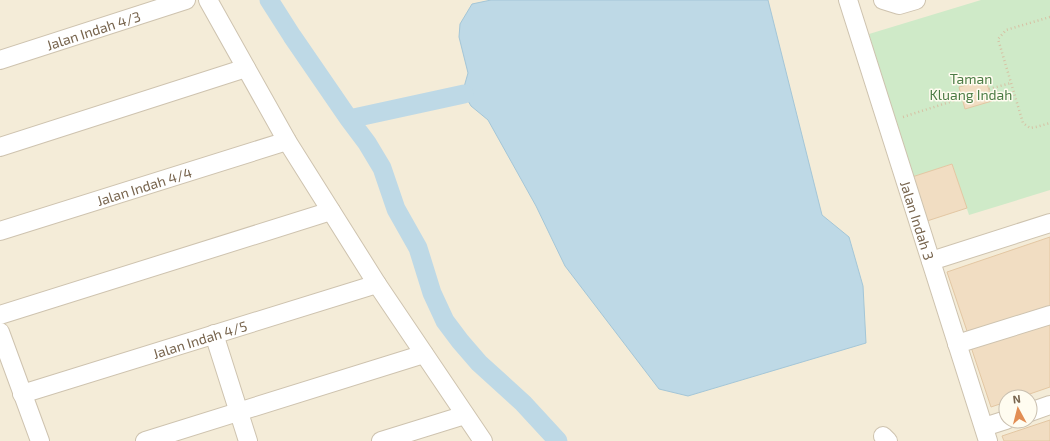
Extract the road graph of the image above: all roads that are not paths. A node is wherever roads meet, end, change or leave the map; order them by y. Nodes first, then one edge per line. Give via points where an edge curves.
1 (186, 0) edge
2 (208, 0) edge
3 (848, 0) edge
4 (883, 0) edge
5 (916, 0) edge
6 (0, 60) edge
7 (246, 68) junction
8 (288, 141) junction
9 (0, 147) edge
10 (331, 211) junction
11 (1050, 223) edge
12 (0, 231) edge
13 (931, 262) junction
14 (377, 284) junction
15 (0, 315) edge
16 (1050, 315) edge
17 (0, 332) edge
18 (214, 334) junction
19 (957, 344) junction
20 (424, 354) junction
21 (22, 394) junction
22 (1050, 405) edge
23 (1038, 409) edge
24 (238, 412) junction
25 (465, 415) junction
26 (998, 426) edge
27 (986, 434) edge
28 (40, 441) edge
29 (146, 441) edge
30 (248, 441) edge
31 (381, 441) edge
32 (483, 441) edge

1 - 6 street, Jalan Indah 4/3
2 - 7 street
3 - 13 street, Jalan Indah 3
4 - 5 street via 899,5
7 - 8 street
7 - 9 street
8 - 10 street
8 - 12 street, Jalan Indah 4/4
10 - 14 street
10 - 15 street
11 - 13 street
13 - 19 street, Jalan Indah 3
14 - 18 street, Jalan Indah 4/5
14 - 20 street
16 - 19 street
17 - 21 street
18 - 21 street, Jalan Indah 4/5
18 - 24 street
19 - 27 street, Jalan Indah 3
20 - 24 street
20 - 25 street
21 - 28 street
22 - 23 street
24 - 29 street
24 - 30 street
25 - 31 street
25 - 32 street
26 - 27 street

